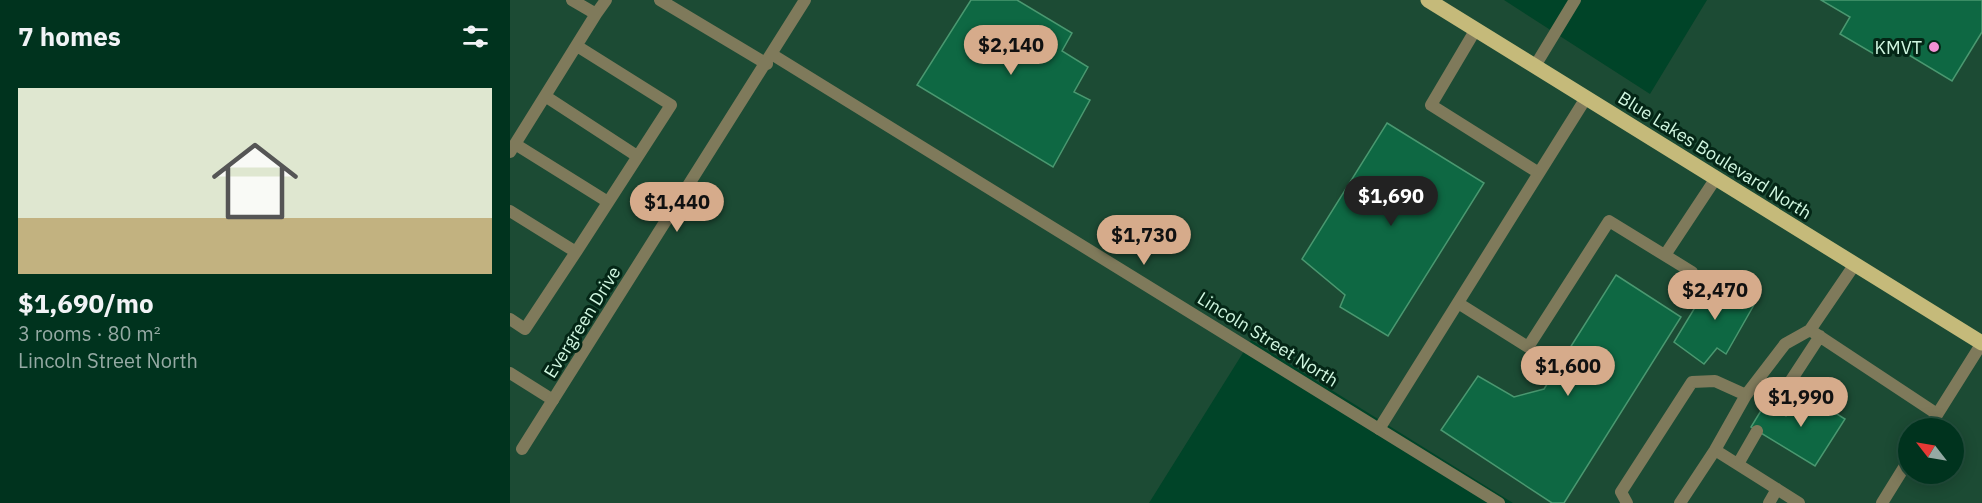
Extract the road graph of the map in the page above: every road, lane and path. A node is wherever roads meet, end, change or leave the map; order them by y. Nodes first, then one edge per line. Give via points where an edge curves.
1 (572, 0) edge
2 (606, 0) edge
3 (660, 0) edge
4 (806, 0) edge
5 (1428, 0) edge
6 (1575, 0) edge
7 (596, 15) junction
8 (1476, 29) junction
9 (577, 46) junction
10 (770, 59) junction
11 (1535, 66) junction
12 (545, 96) junction
13 (1586, 98) junction
14 (513, 148) edge
15 (637, 156) junction
16 (1539, 173) junction
17 (1716, 178) junction
18 (608, 202) junction
19 (510, 211) edge
20 (576, 252) junction
21 (1665, 255) junction
22 (1855, 264) junction
23 (1692, 272) dead end
24 (1458, 303) junction
25 (510, 319) edge
26 (1815, 333) junction
27 (1982, 343) edge
28 (510, 373) edge
29 (1746, 395) junction
30 (553, 400) junction
31 (1773, 408) dead end
32 (1937, 414) junction
33 (1935, 418) edge
34 (1379, 429) junction
35 (1758, 431) dead end
36 (522, 449) dead end
37 (1714, 450) junction
38 (1738, 464) junction
39 (1898, 477) edge
40 (1777, 489) junction
41 (1499, 503) edge
42 (1627, 503) edge
43 (1680, 503) edge
44 (1769, 503) edge
45 (1799, 503) edge
46 (1882, 503) edge

1 - 7 street
2 - 7 street
3 - 10 street, Lincoln Street North
4 - 10 street, Evergreen Drive
5 - 8 main road, Blue Lakes Boulevard North
6 - 11 street
7 - 9 street
8 - 11 main road, Blue Lakes Boulevard North
8 - 16 street via 1431,105
9 - 12 street
9 - 15 street via 671,105
10 - 30 street, Evergreen Drive
10 - 34 street, Lincoln Street North
11 - 13 main road, Blue Lakes Boulevard North
12 - 14 street
12 - 15 street
13 - 16 street
13 - 17 main road, Blue Lakes Boulevard North
14 - 18 street
15 - 18 street
16 - 24 street
17 - 21 street
17 - 22 main road, Blue Lakes Boulevard North
18 - 20 street
19 - 20 street
20 - 25 street via 525,329
21 - 23 street
21 - 24 street via 1609,221 1528,347
22 - 26 street
22 - 27 main road, Blue Lakes Boulevard North
24 - 34 street
26 - 29 street via 1785,344
26 - 31 street
26 - 32 street
27 - 32 street
28 - 30 street
29 - 37 street
29 - 42 street via 1715,381 1692,382 1621,492
30 - 36 street, Evergreen Drive
32 - 33 street
34 - 41 street, Lincoln Street North
35 - 38 street
37 - 38 street
37 - 43 street
38 - 40 street
39 - 46 street
40 - 44 street
40 - 45 street

